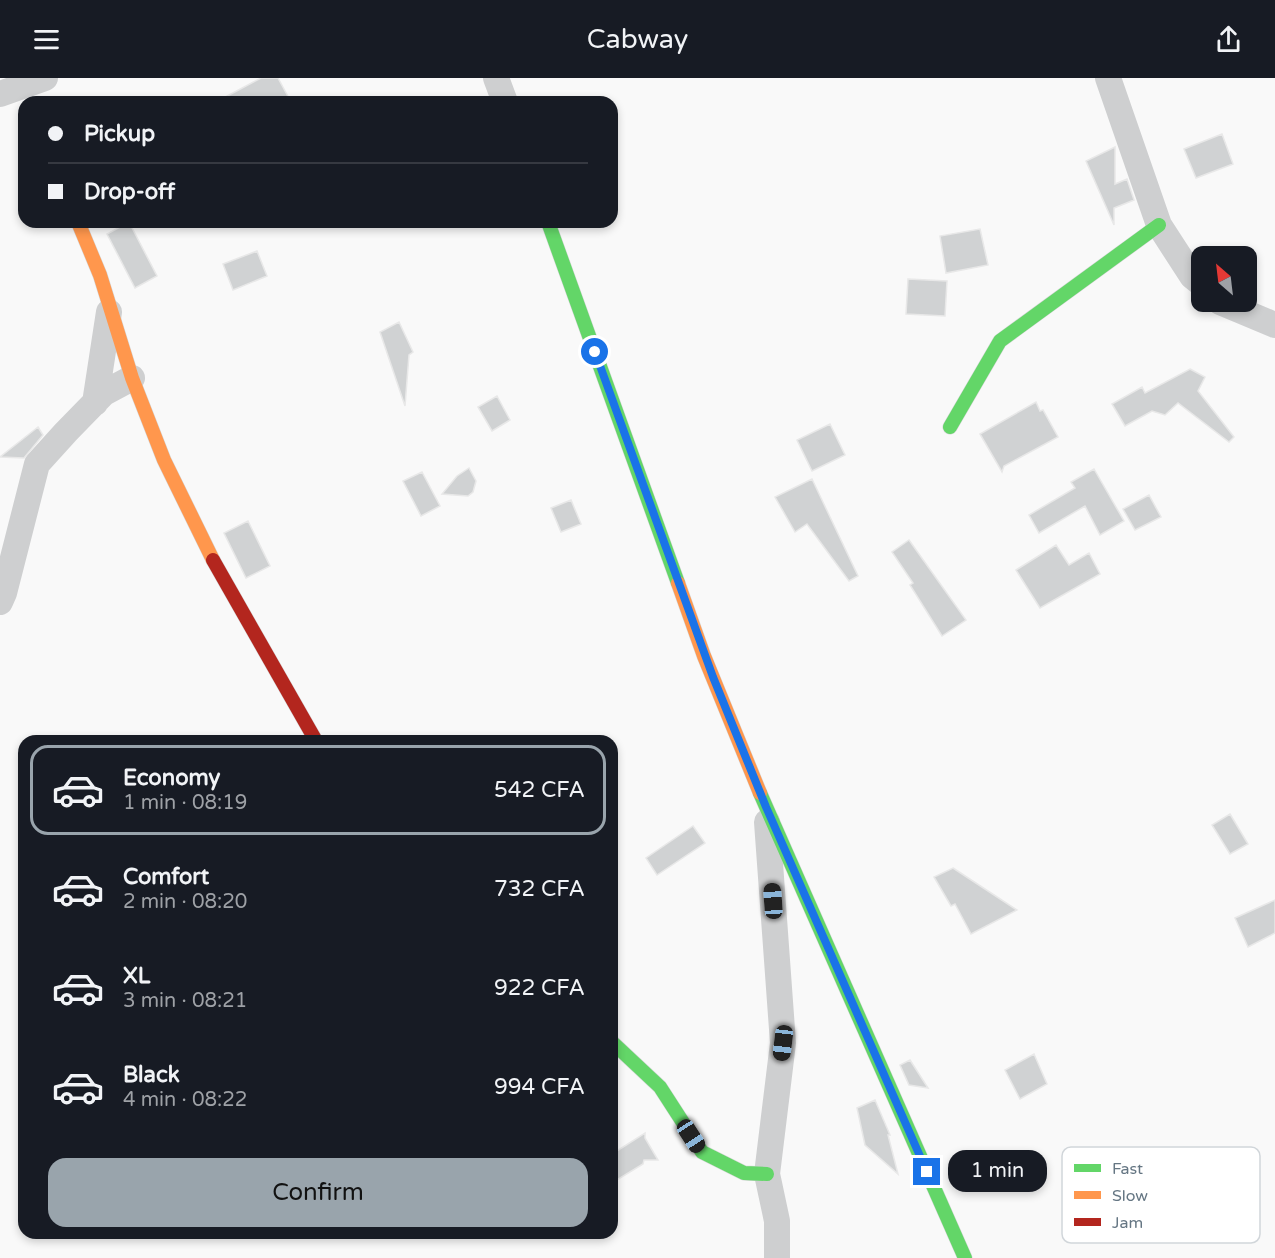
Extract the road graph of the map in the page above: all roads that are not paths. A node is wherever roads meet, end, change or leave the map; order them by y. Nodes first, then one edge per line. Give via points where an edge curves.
1 (45, 78) edge
2 (496, 78) edge
3 (1108, 78) edge
4 (16, 90) edge
5 (503, 96) edge
6 (1159, 225) junction
7 (80, 228) edge
8 (550, 228) edge
9 (1191, 274) edge
10 (110, 309) junction
11 (1244, 312) edge
12 (1275, 325) edge
13 (132, 378) junction
14 (95, 403) junction
15 (950, 428) dead end
16 (0, 602) edge
17 (313, 735) edge
18 (766, 807) junction
19 (618, 1048) edge
20 (767, 1174) junction
21 (777, 1258) edge
22 (965, 1258) edge

1 - 4 street
2 - 5 street
3 - 6 street
6 - 9 street
6 - 15 street via 1000,341
7 - 10 street
8 - 18 street via 704,656
10 - 13 street
10 - 14 street
11 - 12 street
13 - 14 street
13 - 17 street via 164,460 214,561
14 - 16 street via 37,464
18 - 20 street via 783,1043
18 - 22 street
19 - 20 street via 660,1087 702,1152 744,1173
20 - 21 street via 777,1221

